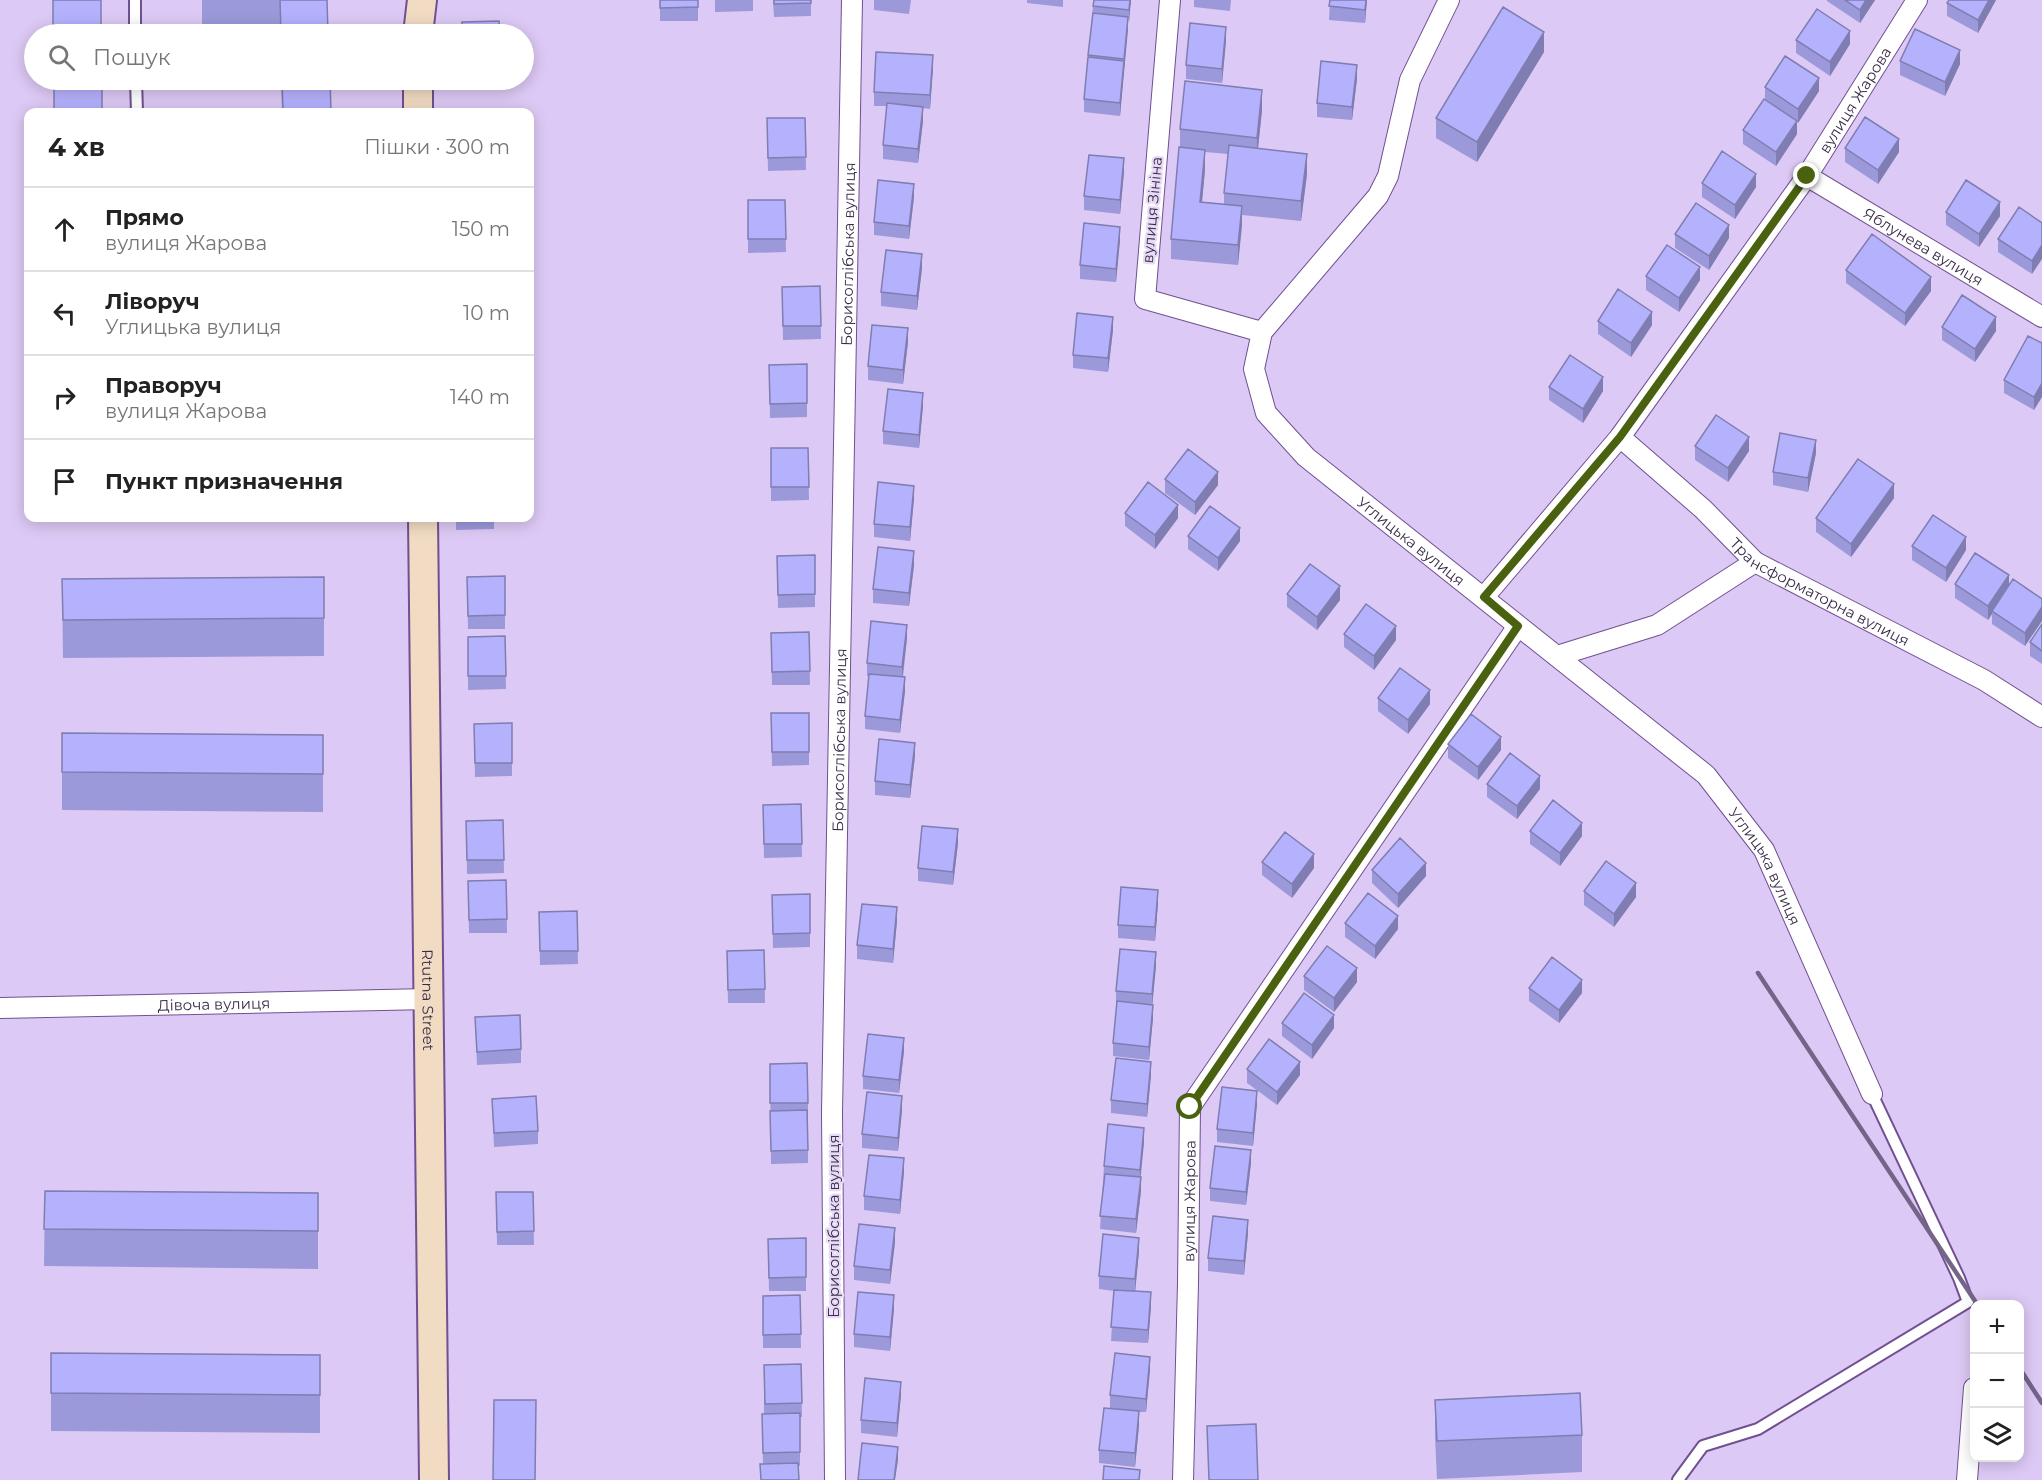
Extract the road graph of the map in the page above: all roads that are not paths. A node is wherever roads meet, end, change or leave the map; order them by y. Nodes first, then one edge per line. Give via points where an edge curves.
1 (135, 0) edge
2 (422, 0) edge
3 (852, 0) edge
4 (1170, 0) edge
5 (1449, 0) edge
6 (1917, 0) edge
7 (135, 24) edge
8 (419, 24) edge
9 (136, 90) edge
10 (418, 90) edge
11 (137, 108) edge
12 (418, 108) edge
13 (1807, 176) junction
14 (2042, 317) edge
15 (1262, 332) junction
16 (1620, 437) junction
17 (423, 522) edge
18 (1755, 562) junction
19 (1484, 597) junction
20 (1518, 626) junction
21 (1557, 656) junction
22 (2042, 717) edge
23 (429, 999) junction
24 (0, 1008) edge
25 (1872, 1094) joint
26 (1972, 1408) edge
27 (434, 1480) edge
28 (835, 1480) edge
29 (1183, 1480) edge
30 (1678, 1480) edge
31 (1967, 1480) edge

1 - 7 lane
2 - 8 main road
3 - 28 street, Борисоглібська вулиця via 832,1112
4 - 15 street, вулиця Зініна via 1145,299
5 - 15 street, Углицька вулиця via 1410,80 1388,176 1378,196
6 - 13 street, вулиця Жарова
9 - 11 lane
10 - 12 main road
13 - 14 street, Яблунева вулиця
13 - 16 street, вулиця Жарова
15 - 19 street, Углицька вулиця via 1254,369 1266,413 1306,458
16 - 18 street, Трансформаторна вулиця via 1703,509
16 - 19 street, вулиця Жарова
17 - 23 main road, Rtutna Street
18 - 21 street via 1658,625
18 - 22 street, Трансформаторна вулиця via 1984,680
19 - 20 street, Углицька вулиця
20 - 21 street, Углицька вулиця
20 - 29 street, вулиця Жарова via 1190,1107
21 - 25 street, Углицька вулиця via 1706,775 1764,850
23 - 24 street, Дівоча вулиця
23 - 27 main road, Rtutna Street
25 - 30 lane via 1968,1302 1758,1429 1703,1446
26 - 31 street

